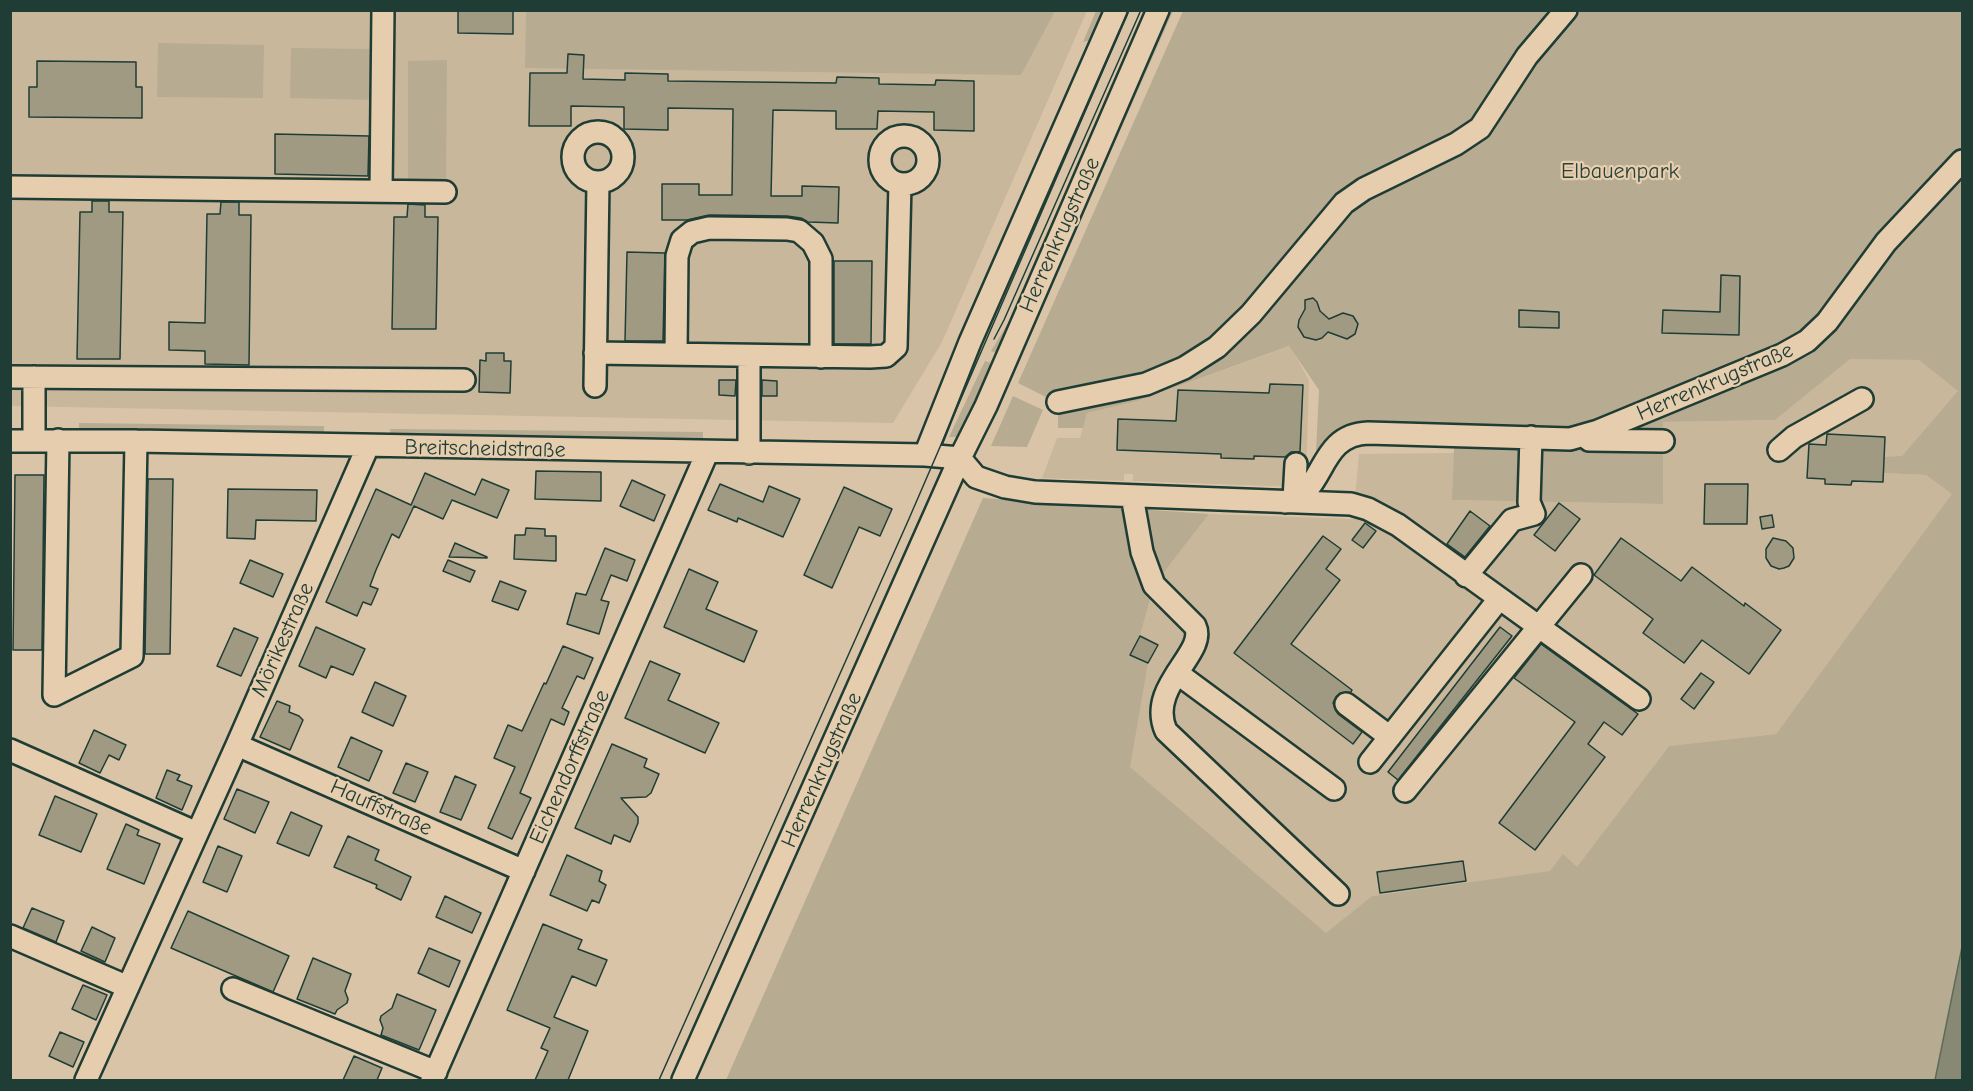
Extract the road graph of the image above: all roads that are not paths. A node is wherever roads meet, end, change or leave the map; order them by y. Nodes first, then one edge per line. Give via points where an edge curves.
1 (383, 10) edge
2 (1116, 10) edge
3 (1158, 10) edge
4 (1566, 10) edge
5 (1962, 161) edge
6 (598, 182) dead end
7 (900, 184) dead end
8 (10, 187) edge
9 (381, 191) junction
10 (446, 192) dead end
11 (595, 353) junction
12 (676, 354) junction
13 (749, 356) junction
14 (821, 357) junction
15 (10, 377) edge
16 (34, 377) junction
17 (464, 380) dead end
18 (594, 386) dead end
19 (1862, 399) dead end
20 (1058, 402) dead end
21 (1531, 437) junction
22 (1570, 439) junction
23 (58, 440) junction
24 (10, 441) edge
25 (34, 441) junction
26 (136, 441) junction
27 (1663, 441) dead end
28 (368, 446) junction
29 (1779, 450) dead end
30 (707, 453) junction
31 (749, 453) junction
32 (925, 455) junction
33 (960, 458) junction
34 (1296, 464) dead end
35 (1132, 496) junction
36 (1289, 501) junction
37 (1581, 575) dead end
38 (1466, 576) junction
39 (1499, 599) junction
40 (1538, 627) junction
41 (1177, 673) junction
42 (1639, 699) dead end
43 (1346, 704) dead end
44 (1390, 737) junction
45 (237, 745) junction
46 (10, 750) edge
47 (1370, 762) dead end
48 (1334, 789) dead end
49 (1405, 791) dead end
50 (197, 833) junction
51 (524, 871) junction
52 (1338, 894) dead end
53 (10, 936) edge
54 (128, 987) junction
55 (233, 989) dead end
56 (434, 1076) edge
57 (86, 1080) edge
58 (683, 1080) edge

1 - 9 street
2 - 32 street, Herrenkrugstraße via 970,342
3 - 33 street, Herrenkrugstraße
4 - 20 street via 1527,56 1480,128 1344,203 1251,314 1217,347 1184,368 1146,384
5 - 22 street, Herrenkrugstraße via 1886,242 1844,301 1807,341 1782,355
6 - 11 street
7 - 14 street via 896,347 886,356
8 - 9 street
9 - 10 street
11 - 12 street
11 - 18 street
12 - 13 street
12 - 14 street via 677,256 682,240 692,232 709,228 769,229 799,231 813,243 821,259
13 - 14 street
13 - 31 street
15 - 16 street
16 - 17 street
16 - 25 street
19 - 29 street via 1794,437
21 - 22 street, Herrenkrugstraße
21 - 36 street, Herrenkrugstraße via 1351,435 1323,461 1310,486
21 - 38 street via 1529,502 1534,514 1512,520
22 - 27 street, Herrenkrugstraße
23 - 25 street, Breitscheidstraße
23 - 26 street, Breitscheidstraße
23 - 26 street via 54,695 132,657
24 - 25 street, Breitscheidstraße
26 - 28 street, Breitscheidstraße
28 - 30 street, Breitscheidstraße
28 - 45 street, Mörikestraße
30 - 31 street, Breitscheidstraße
30 - 51 street, Eichendorffstraße
31 - 32 street, Breitscheidstraße
32 - 33 street, Breitscheidstraße
33 - 35 street via 976,477 1005,487
33 - 58 street, Herrenkrugstraße
34 - 36 street
35 - 36 street
35 - 41 street via 1142,552 1154,585 1198,633
36 - 38 street via 1351,504 1368,509
37 - 40 street
38 - 39 street
39 - 40 street
39 - 44 street
40 - 42 street
40 - 49 street
41 - 48 street
41 - 52 street via 1162,707 1168,735
43 - 44 street
44 - 47 street
45 - 50 street, Mörikestraße
45 - 51 street, Hauffstraße
46 - 50 street
50 - 54 street, Mörikestraße
51 - 56 street, Eichendorffstraße
53 - 54 street
54 - 57 street, Mörikestraße
55 - 56 street

